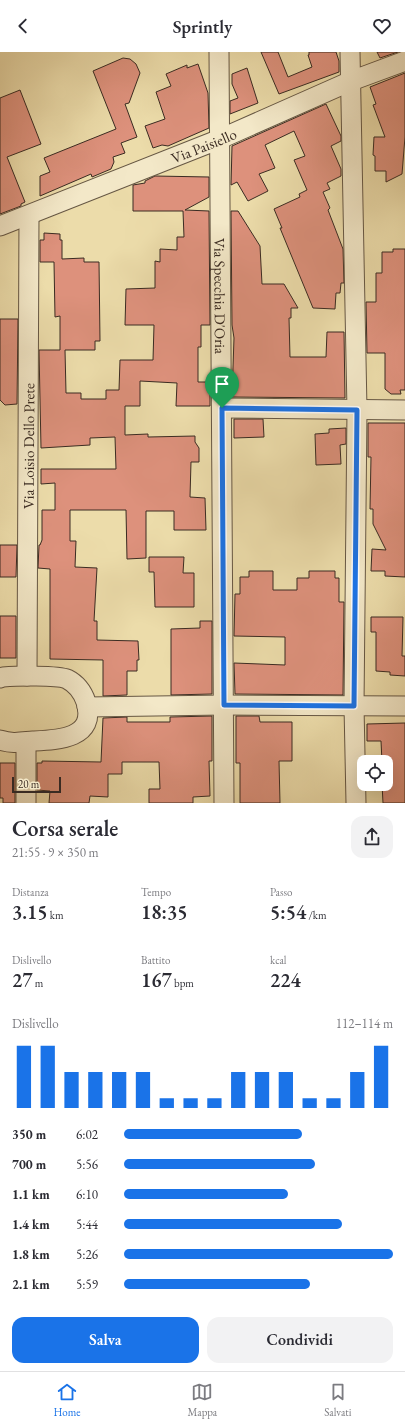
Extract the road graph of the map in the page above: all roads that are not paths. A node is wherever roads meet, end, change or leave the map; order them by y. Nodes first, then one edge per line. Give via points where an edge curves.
1 (219, 52) edge
2 (350, 52) edge
3 (405, 61) edge
4 (351, 81) junction
5 (220, 138) junction
6 (29, 215) junction
7 (0, 226) edge
8 (222, 408) junction
9 (357, 410) junction
10 (405, 410) edge
11 (27, 676) junction
12 (0, 678) edge
13 (224, 705) junction
14 (354, 706) junction
15 (405, 706) edge
16 (87, 707) junction
17 (0, 740) edge
18 (26, 742) junction
19 (26, 803) edge
20 (224, 803) edge
21 (356, 803) edge

1 - 5 street, Via Specchia D'Oria
2 - 4 street
3 - 4 street, Via Paisiello
4 - 5 street, Via Paisiello
4 - 9 street
5 - 6 street, Via Paisiello
5 - 8 street, Via Specchia D'Oria
6 - 7 street, Via Paisiello
6 - 11 street, Via Loisio Dello Prete
8 - 9 street
8 - 13 street, Via Specchia D'Oria
9 - 10 street
9 - 14 street
11 - 12 street
11 - 16 street via 66,679 77,685
13 - 14 street
13 - 16 street
13 - 20 street, Via Specchia D'Oria
14 - 15 street
14 - 21 street
16 - 18 street via 83,727 74,736 62,740
17 - 18 street
18 - 19 street

